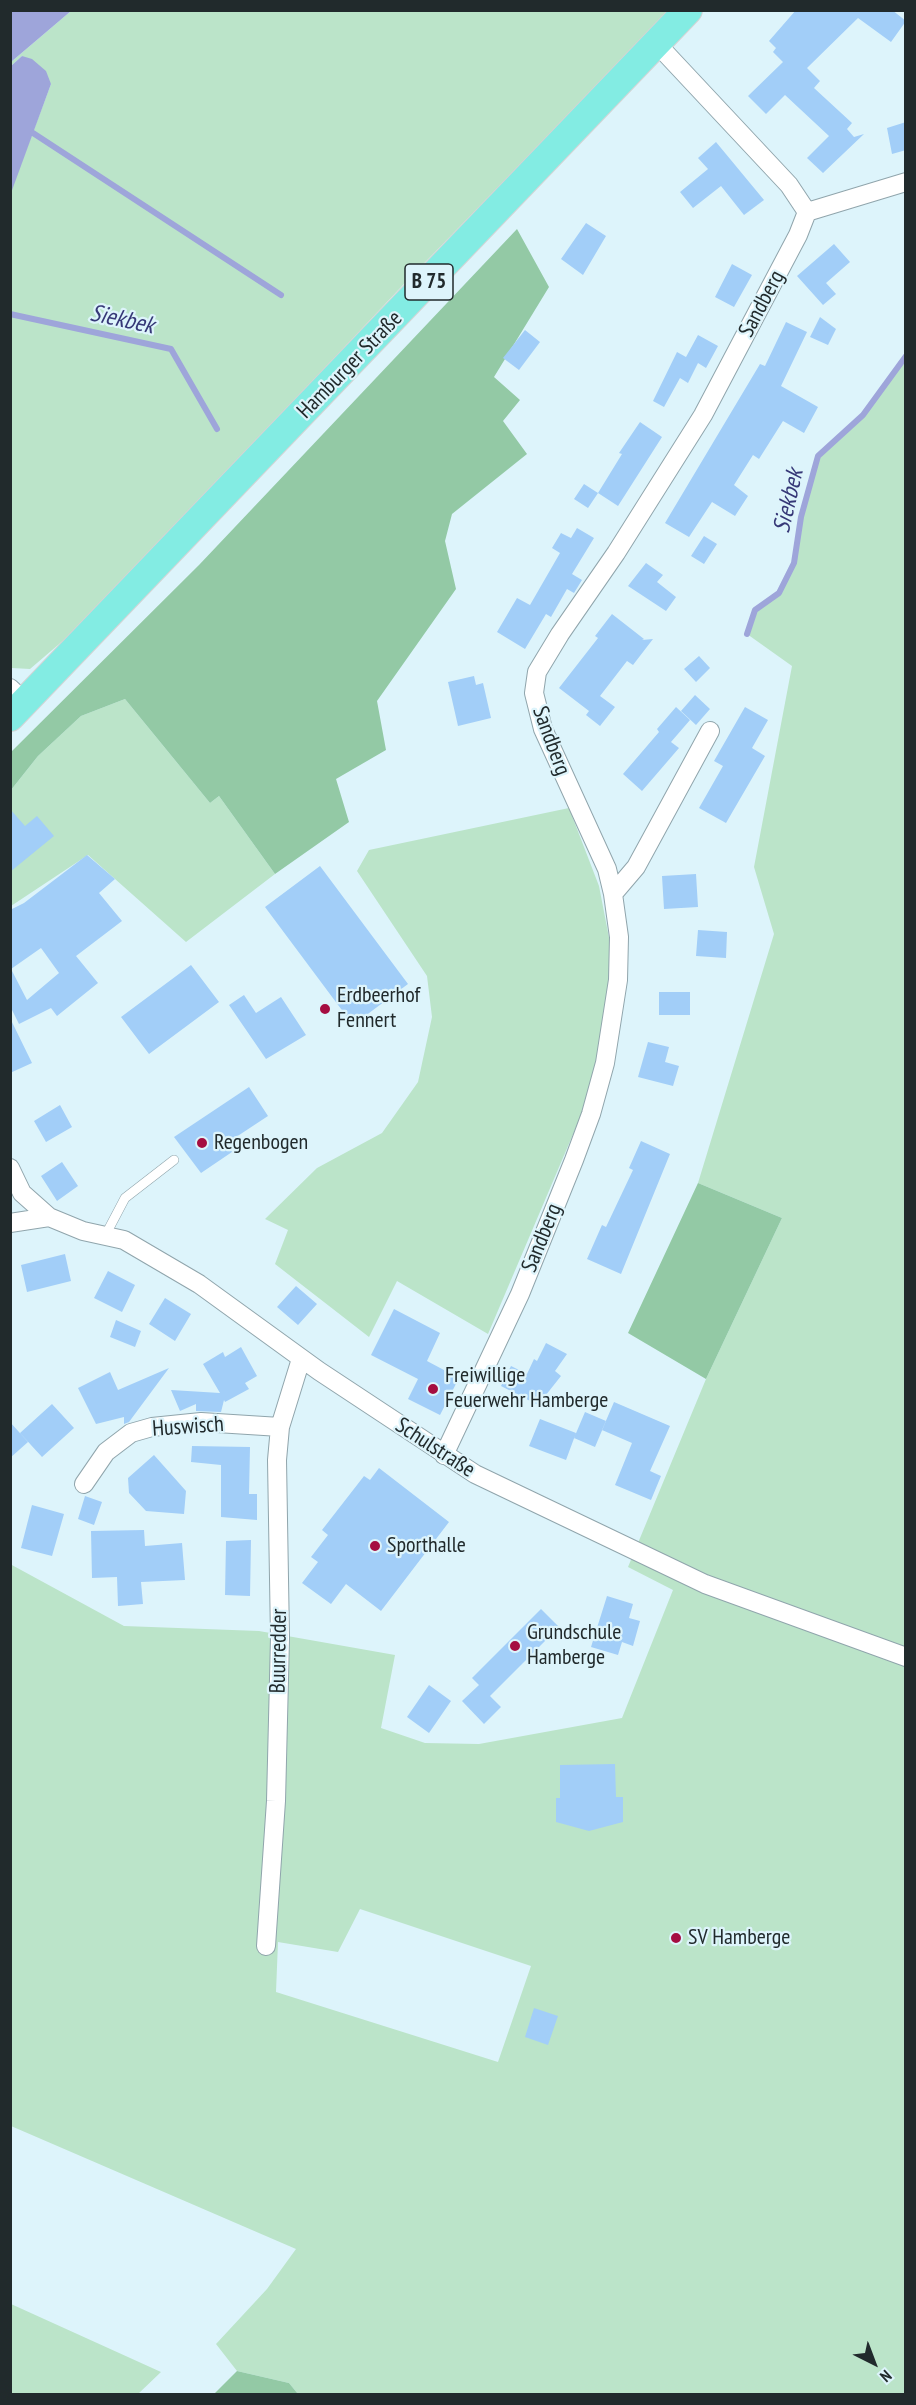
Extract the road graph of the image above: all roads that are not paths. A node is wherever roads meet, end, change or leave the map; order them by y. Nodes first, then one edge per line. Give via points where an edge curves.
1 (688, 10) edge
2 (657, 44) junction
3 (906, 182) edge
4 (807, 212) junction
5 (15, 702) edge
6 (710, 731) dead end
7 (613, 894) junction
8 (174, 1160) dead end
9 (10, 1168) edge
10 (49, 1216) junction
11 (10, 1223) edge
12 (105, 1236) junction
13 (301, 1359) junction
14 (280, 1426) junction
15 (444, 1455) junction
16 (84, 1484) dead end
17 (906, 1657) edge
18 (266, 1946) dead end

1 - 2 main road, Hamburger Straße / B 75
2 - 4 street via 789,185
2 - 5 main road, Hamburger Straße / B 75
3 - 4 street
4 - 7 street, Sandberg via 703,415 537,672 534,693 543,729 607,869
6 - 7 street via 636,867
7 - 15 street, Sandberg via 619,937 618,980 605,1062 591,1114 520,1294
8 - 12 lane via 125,1198
9 - 10 street, Schulstraße via 22,1192
10 - 11 street
10 - 12 street, Schulstraße
12 - 13 street, Schulstraße via 123,1240 199,1284
13 - 14 street, Buurredder
13 - 15 street, Schulstraße
14 - 16 street, Huswisch via 201,1422 131,1433 105,1452
14 - 18 street, Buurredder via 276,1801
15 - 17 street, Schulstraße via 475,1474 705,1584

